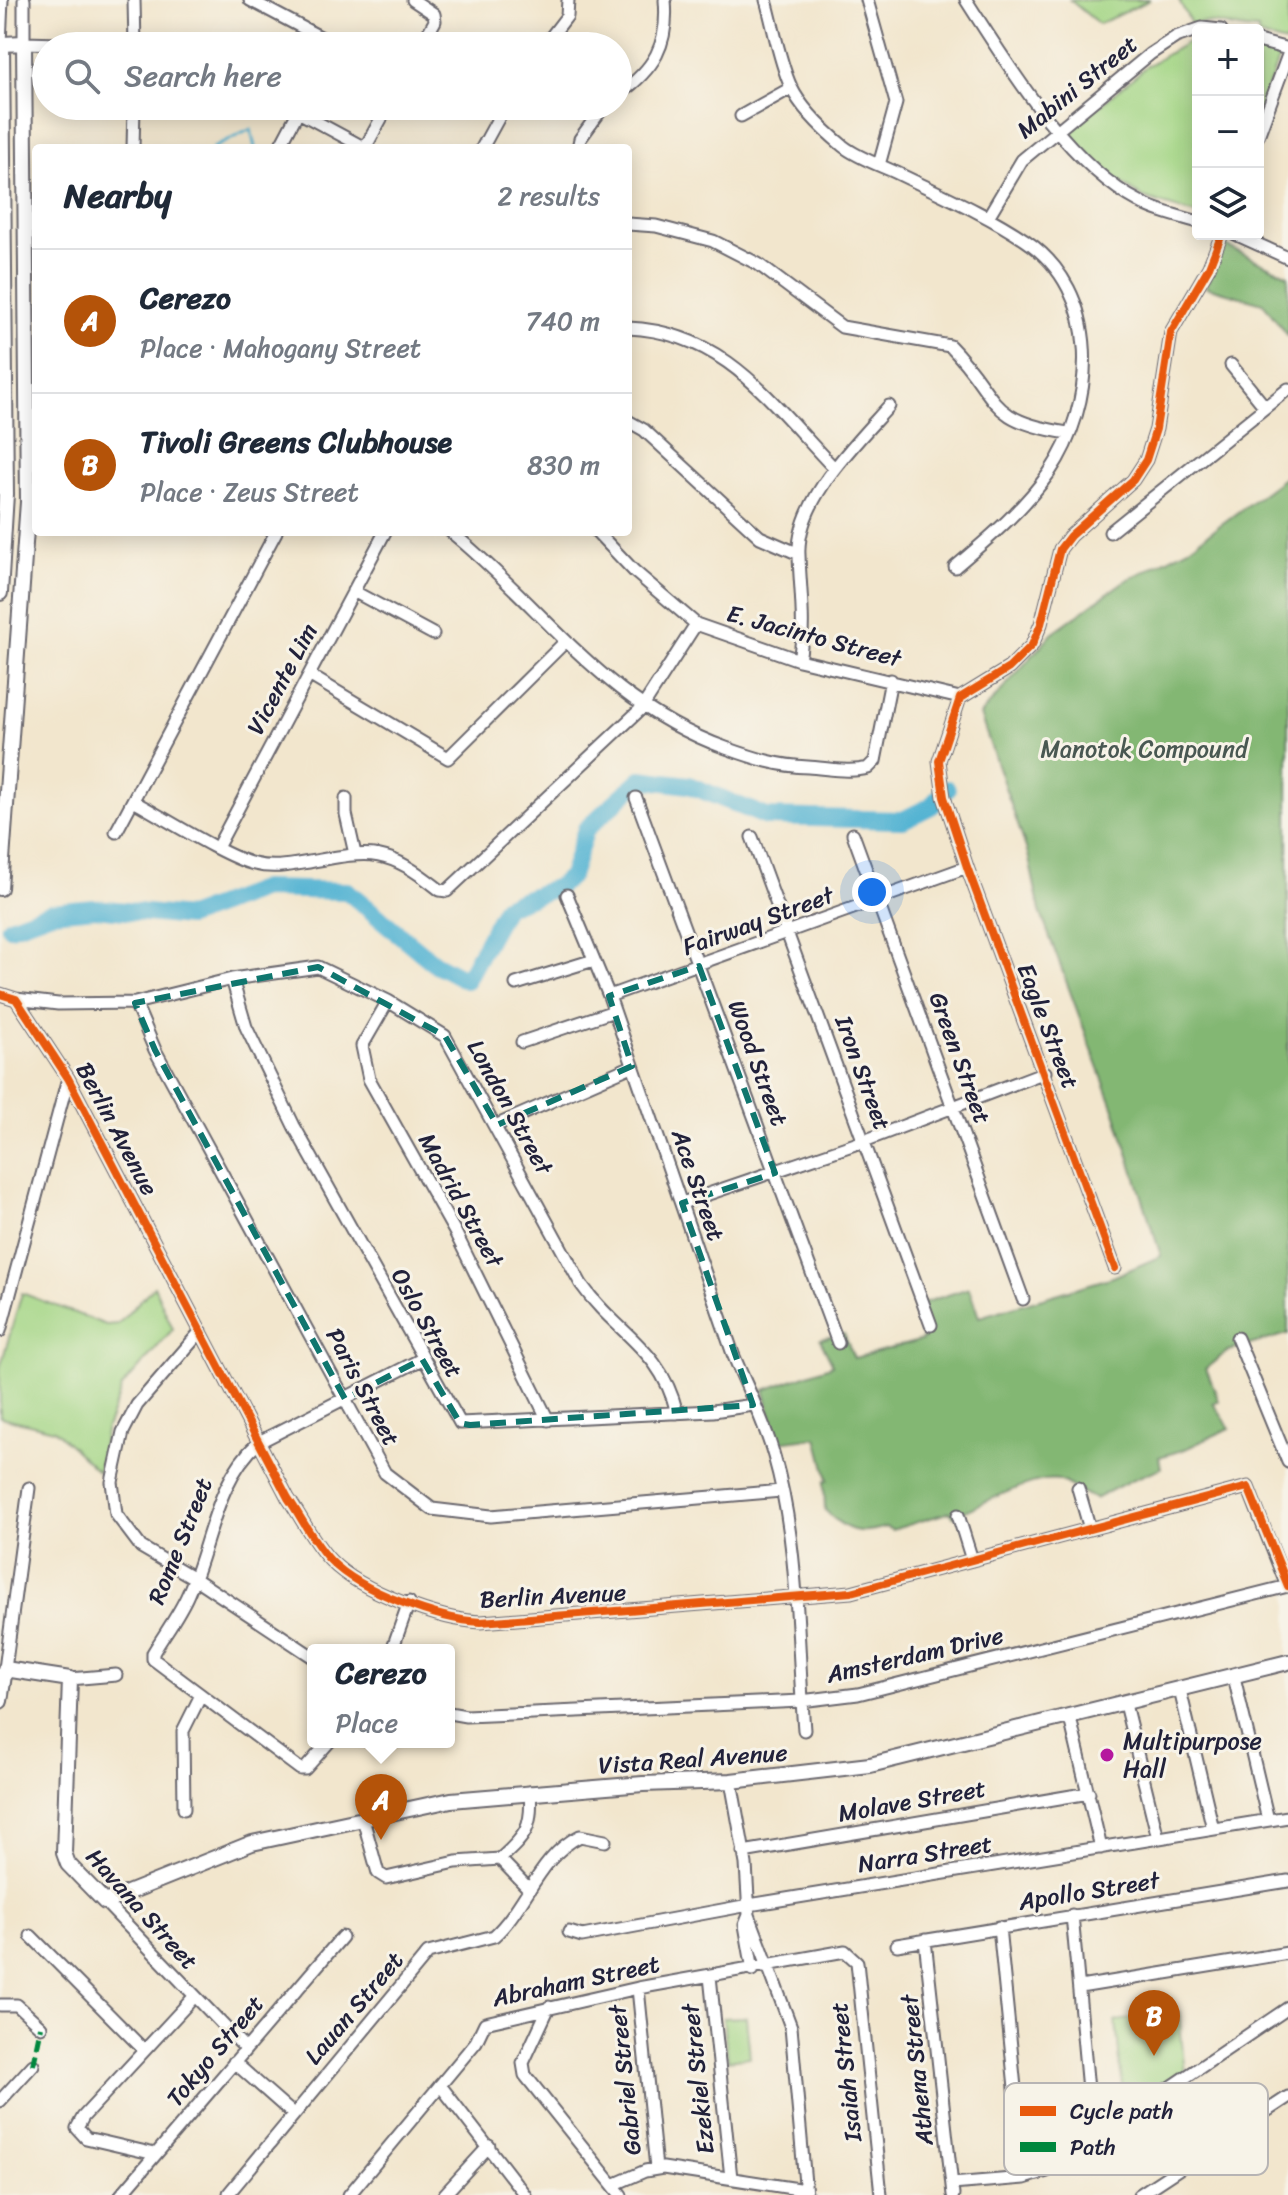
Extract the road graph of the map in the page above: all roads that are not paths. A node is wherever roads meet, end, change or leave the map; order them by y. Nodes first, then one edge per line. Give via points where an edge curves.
1 (2, 0) edge
2 (24, 0) edge
3 (134, 0) edge
4 (250, 0) edge
5 (413, 0) edge
6 (568, 0) edge
7 (665, 0) edge
8 (766, 0) edge
9 (867, 0) edge
10 (966, 0) edge
11 (1192, 31) edge
12 (135, 32) edge
13 (311, 32) edge
14 (429, 32) edge
15 (555, 32) edge
16 (24, 43) junction
17 (32, 43) edge
18 (1264, 43) edge
19 (1, 44) edge
20 (1288, 52) edge
21 (632, 84) edge
22 (791, 88) junction
23 (741, 116) dead end
24 (1264, 119) edge
25 (134, 120) edge
26 (294, 120) edge
27 (313, 120) edge
28 (380, 120) edge
29 (497, 120) edge
30 (594, 120) edge
31 (1058, 130) junction
32 (133, 144) edge
33 (281, 144) edge
34 (358, 144) edge
35 (367, 144) edge
36 (484, 144) edge
37 (579, 144) edge
38 (879, 165) junction
39 (988, 217) junction
40 (1192, 220) edge
41 (632, 224) edge
42 (1220, 240) edge
43 (1248, 240) edge
44 (1288, 258) edge
45 (632, 328) edge
46 (1231, 365) dead end
47 (1288, 389) edge
48 (889, 406) dead end
49 (1265, 407) junction
50 (632, 423) edge
51 (1068, 433) junction
52 (32, 451) edge
53 (3, 468) edge
54 (834, 468) junction
55 (28, 470) junction
56 (1110, 532) dead end
57 (274, 536) edge
58 (383, 536) edge
59 (456, 536) edge
60 (601, 536) edge
61 (799, 554) junction
62 (955, 567) dead end
63 (353, 591) junction
64 (0, 593) edge
65 (696, 624) junction
66 (433, 634) dead end
67 (565, 642) junction
68 (799, 660) junction
69 (309, 675) junction
70 (891, 680) junction
71 (960, 698) junction
72 (642, 708) junction
73 (346, 798) dead end
74 (636, 798) dead end
75 (133, 801) junction
76 (116, 832) dead end
77 (853, 834) dead end
78 (752, 837) dead end
79 (218, 846) junction
80 (355, 854) junction
81 (967, 867) junction
82 (0, 888) edge
83 (567, 895) dead end
84 (880, 901) junction
85 (788, 933) junction
86 (594, 960) junction
87 (699, 966) junction
88 (232, 979) junction
89 (516, 984) dead end
90 (0, 994) edge
91 (609, 996) junction
92 (16, 999) junction
93 (388, 1001) junction
94 (47, 1002) junction
95 (135, 1003) junction
96 (614, 1011) junction
97 (33, 1023) junction
98 (522, 1042) dead end
99 (632, 1066) junction
100 (1045, 1072) junction
101 (68, 1078) junction
102 (954, 1105) junction
103 (497, 1125) junction
104 (864, 1141) junction
105 (775, 1173) junction
106 (682, 1203) junction
107 (1115, 1268) dead end
108 (1023, 1299) dead end
109 (931, 1325) dead end
110 (0, 1331) edge
111 (201, 1331) junction
112 (1237, 1338) dead end
113 (838, 1343) dead end
114 (422, 1359) junction
115 (345, 1399) junction
116 (753, 1405) junction
117 (677, 1413) junction
118 (548, 1420) junction
119 (259, 1442) junction
120 (1288, 1462) edge
121 (29, 1488) dead end
122 (1078, 1488) dead end
123 (781, 1491) junction
124 (958, 1515) dead end
125 (1090, 1529) junction
126 (972, 1560) junction
127 (194, 1578) junction
128 (1288, 1586) edge
129 (795, 1598) junction
130 (409, 1602) junction
131 (394, 1644) edge
132 (307, 1653) edge
133 (1287, 1666) edge
134 (5, 1669) junction
135 (116, 1675) dead end
136 (1234, 1677) junction
137 (70, 1679) junction
138 (1180, 1690) junction
139 (200, 1697) junction
140 (0, 1701) edge
141 (801, 1701) junction
142 (1125, 1704) junction
143 (455, 1714) edge
144 (1070, 1718) junction
145 (804, 1730) dead end
146 (324, 1748) edge
147 (731, 1781) junction
148 (530, 1792) junction
149 (1089, 1793) junction
150 (184, 1809) dead end
151 (1288, 1817) edge
152 (363, 1819) junction
153 (1268, 1820) junction
154 (1213, 1829) junction
155 (1158, 1838) junction
156 (605, 1841) dead end
157 (1101, 1848) junction
158 (743, 1852) junction
159 (500, 1859) junction
160 (1288, 1881) edge
161 (528, 1888) junction
162 (105, 1902) junction
163 (749, 1910) junction
164 (1072, 1915) junction
165 (999, 1927) junction
166 (569, 1932) dead end
167 (31, 1936) dead end
168 (342, 1937) dead end
169 (925, 1940) junction
170 (897, 1945) dead end
171 (845, 1951) joint
172 (1288, 1953) edge
173 (770, 1967) junction
174 (753, 1970) junction
175 (710, 1976) junction
176 (1080, 1987) junction
177 (638, 1988) junction
178 (193, 1998) junction
179 (0, 2005) edge
180 (549, 2007) junction
181 (1288, 2008) edge
182 (41, 2027) dead end
183 (245, 2048) junction
184 (144, 2050) junction
185 (234, 2062) junction
186 (33, 2065) dead end
187 (1015, 2083) edge
188 (1087, 2083) edge
189 (1176, 2083) edge
190 (440, 2085) junction
191 (1288, 2097) edge
192 (0, 2101) edge
193 (1268, 2110) edge
194 (293, 2114) junction
195 (489, 2146) junction
196 (155, 2154) junction
197 (656, 2168) junction
198 (1024, 2175) edge
199 (1034, 2175) edge
200 (1169, 2175) edge
201 (731, 2178) junction
202 (1024, 2178) junction
203 (617, 2190) edge
204 (952, 2190) edge
205 (805, 2192) edge
206 (229, 2193) edge
207 (121, 2195) edge
208 (349, 2195) edge
209 (444, 2195) edge
210 (525, 2195) edge
211 (881, 2195) edge
212 (1139, 2195) edge

1 - 19 street
2 - 16 street
3 - 12 street
4 - 13 street
5 - 14 street via 434,14
6 - 15 street via 567,16
7 - 21 street via 665,38 658,56
8 - 22 street
9 - 38 street via 896,103
10 - 31 street
11 - 31 street, Mabini Street via 1150,54
16 - 17 street
16 - 19 street
16 - 52 street
18 - 20 street
19 - 53 street
20 - 24 street
22 - 23 street
22 - 38 street via 845,148
25 - 32 street
26 - 33 street
27 - 34 street
28 - 35 street
29 - 36 street
30 - 37 street
31 - 39 street, Mabini Street via 1022,160
31 - 40 street via 1117,188 1142,204
38 - 39 street
39 - 51 street via 1047,259 1077,307 1086,368
41 - 51 street via 713,241 758,264 842,327 950,346 998,408 1015,421
42 - 71 street via 1171,332 1146,460 1133,480 1060,549 1032,645 1009,668
43 - 44 street
45 - 54 street via 675,333 712,350 743,373
46 - 49 street
47 - 49 street
48 - 54 street
49 - 56 street
50 - 61 street via 760,537
51 - 62 street via 1048,474 1003,526
52 - 55 street
53 - 55 street
53 - 64 street
54 - 61 street via 801,529
55 - 82 street
57 - 75 street
58 - 63 street, Vicente Lim
59 - 67 street
60 - 65 street, E. Jacinto Street
61 - 68 street via 805,606
63 - 66 street
63 - 69 street, Vicente Lim
65 - 68 street, E. Jacinto Street
65 - 72 street
67 - 69 street via 448,758
67 - 72 street
68 - 70 street, E. Jacinto Street
69 - 79 street, Vicente Lim
70 - 71 street, E. Jacinto Street
70 - 72 street via 875,761 860,770 775,765 692,736
71 - 81 street, Eagle Street via 939,761 944,797
72 - 80 street via 453,888 440,890 391,857
73 - 80 street
74 - 87 street, Wood Street
75 - 76 street
75 - 79 street
77 - 84 street, Green Street
78 - 85 street, Iron Street
79 - 80 street via 252,864 281,867
81 - 84 street, Fairway Street
81 - 100 street, Eagle Street
83 - 86 street, Ace Street
84 - 85 street, Fairway Street
84 - 102 street, Green Street
85 - 87 street, Fairway Street
85 - 104 street, Iron Street
86 - 89 street
86 - 91 street, Ace Street
87 - 91 street, Fairway Street
87 - 105 street, Wood Street
88 - 93 street, London Street via 318,967
88 - 95 street, London Street
88 - 114 street, Oslo Street via 246,1027 294,1126
90 - 92 street
91 - 96 street, Ace Street
92 - 94 street, London Street
92 - 97 street, Berlin Avenue
93 - 103 street, London Street via 445,1036
93 - 118 street, Madrid Street via 362,1046 369,1079 455,1232
94 - 95 street, London Street
94 - 97 street
95 - 115 street, Paris Street via 155,1050
96 - 98 street
96 - 99 street, Ace Street
97 - 101 street, Berlin Avenue
99 - 103 street
99 - 106 street, Ace Street
100 - 102 street
100 - 107 street, Eagle Street
101 - 110 street
101 - 111 street, Berlin Avenue
102 - 104 street
102 - 108 street, Green Street
103 - 117 street, London Street via 581,1284 660,1367
104 - 105 street
104 - 109 street, Iron Street
105 - 106 street
105 - 113 street, Wood Street
106 - 116 street, Ace Street
111 - 119 street, Berlin Avenue
111 - 127 street via 137,1405 123,1432 112,1482 116,1514 125,1529 141,1547
112 - 120 street
114 - 115 street, Rome Street
114 - 118 street, Oslo Street via 460,1423
115 - 119 street, Rome Street
115 - 123 street, Paris Street via 385,1473 432,1509 491,1516
116 - 117 street, Oslo Street
116 - 123 street, Ace Street via 764,1423
117 - 118 street, Oslo Street
119 - 127 street, Rome Street via 232,1472
119 - 130 street, Berlin Avenue via 288,1498 331,1561 364,1584
121 - 134 street
122 - 125 street
123 - 129 street, Ace Street
124 - 126 street
125 - 126 street, Berlin Avenue
125 - 128 street, Berlin Avenue via 1248,1487
126 - 129 street, Berlin Avenue via 851,1592
127 - 132 street
127 - 139 street, Rome Street via 153,1659
128 - 141 street, Amsterdam Drive via 858,1694
129 - 130 street, Berlin Avenue via 481,1622 436,1614
129 - 141 street, Ace Street
130 - 131 street
133 - 136 street, Vista Real Avenue
134 - 137 street
134 - 140 street
135 - 137 street
136 - 138 street, Vista Real Avenue
136 - 153 street
137 - 162 street, Havana Street via 64,1853
138 - 142 street, Vista Real Avenue
138 - 154 street
139 - 146 street via 300,1769
139 - 150 street via 183,1731
141 - 143 street, Amsterdam Drive
141 - 145 street, Ace Street
142 - 144 street, Vista Real Avenue
142 - 155 street
144 - 147 street, Vista Real Avenue via 870,1765
144 - 149 street
147 - 148 street, Vista Real Avenue
147 - 158 street
148 - 152 street, Vista Real Avenue via 451,1800
148 - 159 street via 528,1829
149 - 157 street
149 - 158 street, Molave Street
151 - 153 street, Narra Street
152 - 159 street via 380,1877
152 - 162 street, Vista Real Avenue via 252,1843
153 - 154 street, Narra Street
154 - 155 street, Narra Street
155 - 157 street, Narra Street
156 - 161 street, Lauan Street via 591,1835 574,1839
157 - 163 street, Narra Street
158 - 163 street
159 - 161 street
160 - 164 street, Apollo Street
161 - 194 street, Lauan Street via 494,1936 428,1953
162 - 178 street, Havana Street
163 - 166 street, Narra Street via 582,1936
163 - 173 street
163 - 174 street via 745,1925
164 - 165 street, Apollo Street
164 - 176 street
165 - 169 street, Apollo Street
165 - 187 street
167 - 184 street
168 - 183 street, Tokyo Street
169 - 170 street, Apollo Street
169 - 204 street, Athena Street
171 - 173 street, Abraham Street
171 - 211 street, Isaiah Street via 857,1962
172 - 176 street
173 - 174 street, Abraham Street
173 - 205 street via 791,2027
174 - 175 street, Abraham Street
175 - 177 street, Abraham Street
175 - 201 street, Ezekiel Street
176 - 188 street
177 - 180 street, Abraham Street
177 - 197 street, Gabriel Street
178 - 183 street, Havana Street
178 - 184 street
179 - 182 street via 17,2005
180 - 190 street, Abraham Street via 485,2023
180 - 203 street via 523,2063 525,2075
181 - 189 street
183 - 185 street, Tokyo Street
184 - 196 street via 77,2128 86,2138
185 - 194 street
185 - 196 street, Tokyo Street
186 - 192 street
190 - 195 street
190 - 208 street, Abraham Street
191 - 193 street
194 - 206 street, Lauan Street
195 - 209 street
195 - 210 street
196 - 207 street, Tokyo Street
197 - 201 street
197 - 203 street
198 - 202 street
199 - 202 street
200 - 212 street
201 - 205 street
202 - 204 street

